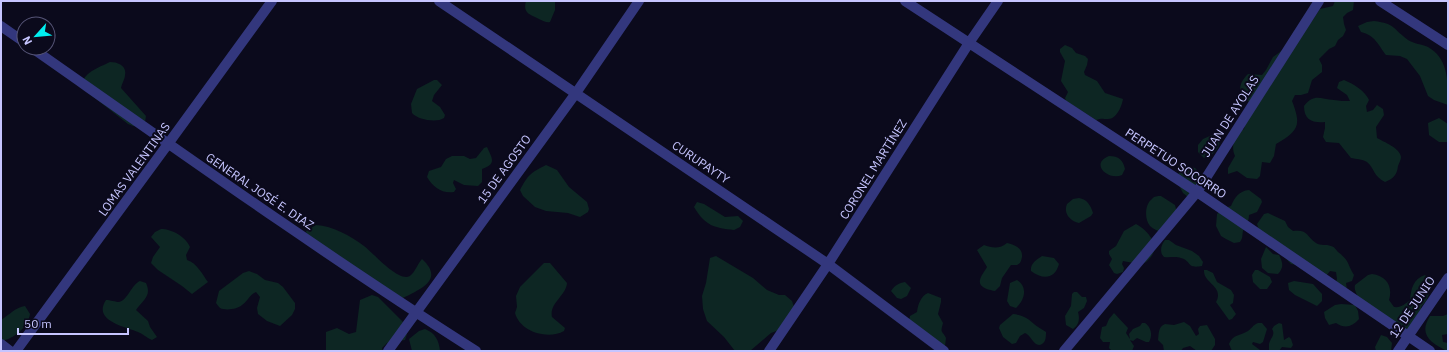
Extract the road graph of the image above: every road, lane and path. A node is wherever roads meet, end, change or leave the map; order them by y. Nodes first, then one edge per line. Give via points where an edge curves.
1 (272, 1) edge
2 (439, 1) edge
3 (639, 1) edge
4 (904, 1) edge
5 (998, 1) edge
6 (1319, 1) edge
7 (1380, 1) edge
8 (1, 26) edge
9 (16, 36) edge
10 (968, 43) junction
11 (1448, 46) edge
12 (43, 56) edge
13 (576, 93) junction
14 (168, 144) junction
15 (1197, 192) junction
16 (828, 264) junction
17 (1448, 278) edge
18 (416, 312) junction
19 (1408, 337) junction
20 (1, 344) edge
21 (10, 351) edge
22 (16, 351) edge
23 (388, 351) edge
24 (476, 351) edge
25 (769, 351) edge
26 (944, 351) edge
27 (1064, 351) edge
28 (1398, 351) edge
29 (1430, 351) edge

1 - 14 street, LOMAS VALENTINAS
2 - 13 street, CURUPAYTY
3 - 13 street, 15 DE AGOSTO
4 - 10 street, PERPETUO SOCORRO
5 - 10 street, CORONEL MARTÍNEZ
6 - 15 street, JUAN DE AYOLAS
7 - 11 street
8 - 9 street
10 - 15 street, PERPETUO SOCORRO
10 - 16 street, CORONEL MARTÍNEZ
12 - 14 street, GENERAL JOSÉ E. DIAZ
13 - 16 street, CURUPAYTY
13 - 18 street, 15 DE AGOSTO
14 - 18 street, GENERAL JOSÉ E. DIAZ
14 - 22 street, LOMAS VALENTINAS
15 - 19 street, PERPETUO SOCORRO
15 - 27 street, JUAN DE AYOLAS
16 - 25 street, CORONEL MARTÍNEZ
16 - 26 street, CURUPAYTY
17 - 19 street, 12 DE JUNIO
18 - 23 street, 15 DE AGOSTO
18 - 24 street, GENERAL JOSÉ E. DIAZ
19 - 28 street, 12 DE JUNIO
19 - 29 street, PERPETUO SOCORRO
20 - 21 street

